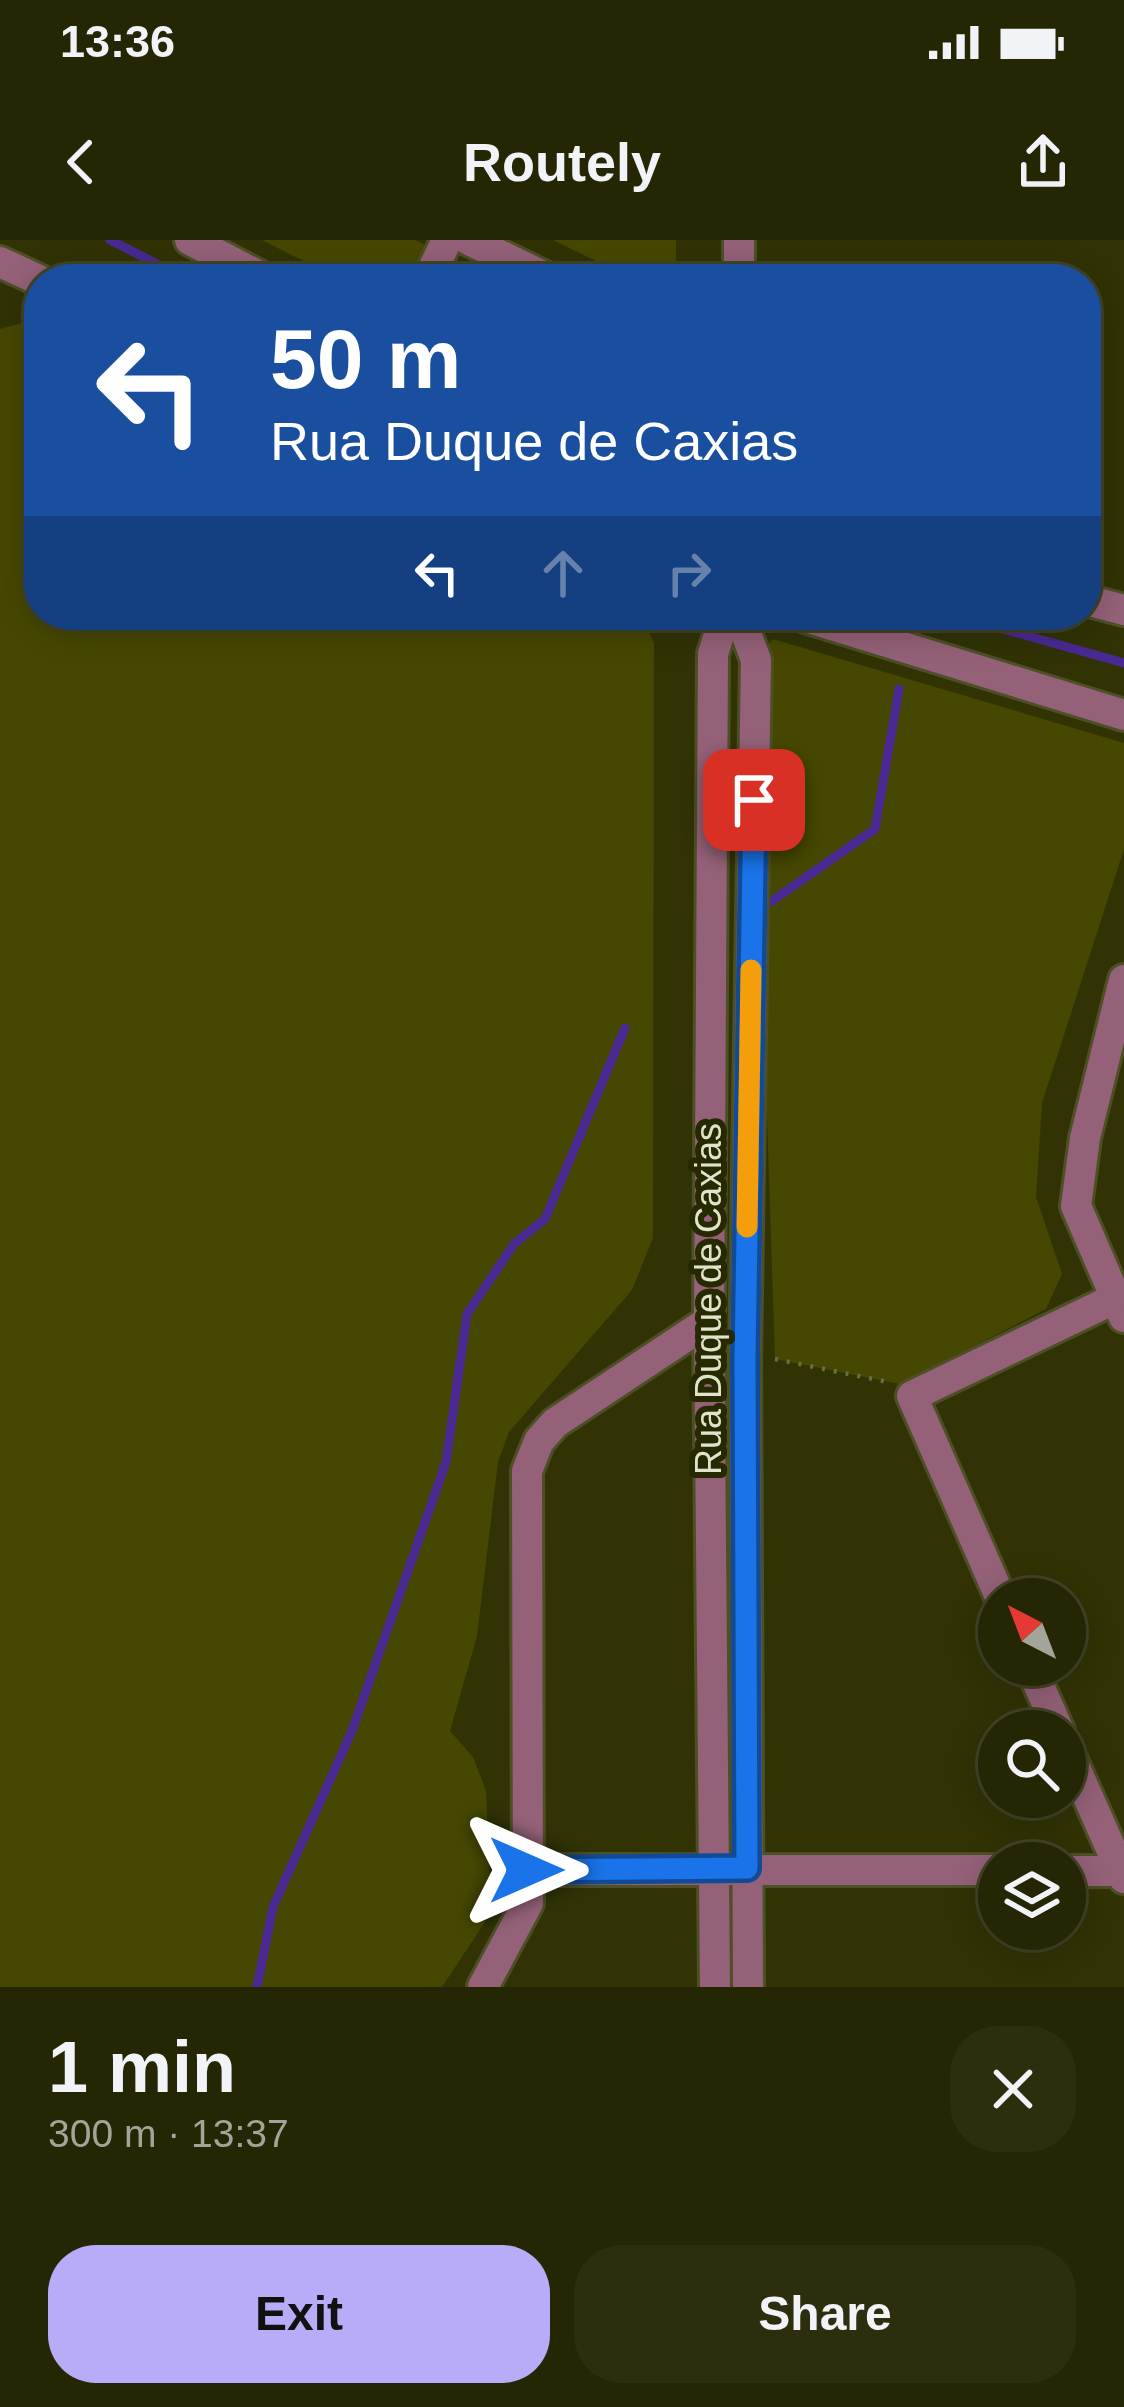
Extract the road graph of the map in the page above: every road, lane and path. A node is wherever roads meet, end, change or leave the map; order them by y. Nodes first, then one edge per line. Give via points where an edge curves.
1 (190, 240) edge
2 (469, 240) edge
3 (236, 264) edge
4 (518, 264) edge
5 (720, 630) edge
6 (745, 630) edge
7 (848, 630) edge
8 (1124, 715) edge
9 (1124, 980) edge
10 (1120, 1307) edge
11 (710, 1321) junction
12 (745, 1359) junction
13 (912, 1396) junction
14 (992, 1578) edge
15 (1086, 1792) edge
16 (732, 1868) junction
17 (526, 1870) junction
18 (978, 1870) edge
19 (1086, 1872) edge
20 (1123, 1874) edge
21 (482, 1987) edge
22 (716, 1987) edge
23 (748, 1987) edge

1 - 3 street
2 - 4 street
5 - 11 street, Rua Duque de Caxias via 712,654
6 - 12 street, Rua Duque de Caxias via 756,660
7 - 8 street
9 - 10 street via 1076,1206
10 - 13 street
11 - 16 street, Rua Duque de Caxias
11 - 17 street via 555,1423 527,1471
12 - 13 path via 900,1384
12 - 16 street, Rua Duque de Caxias
13 - 14 street
15 - 20 street
16 - 17 street
16 - 18 street
16 - 22 street, Rua Duque de Caxias
16 - 23 street, Rua Duque de Caxias
17 - 21 street via 529,1903
19 - 20 street

